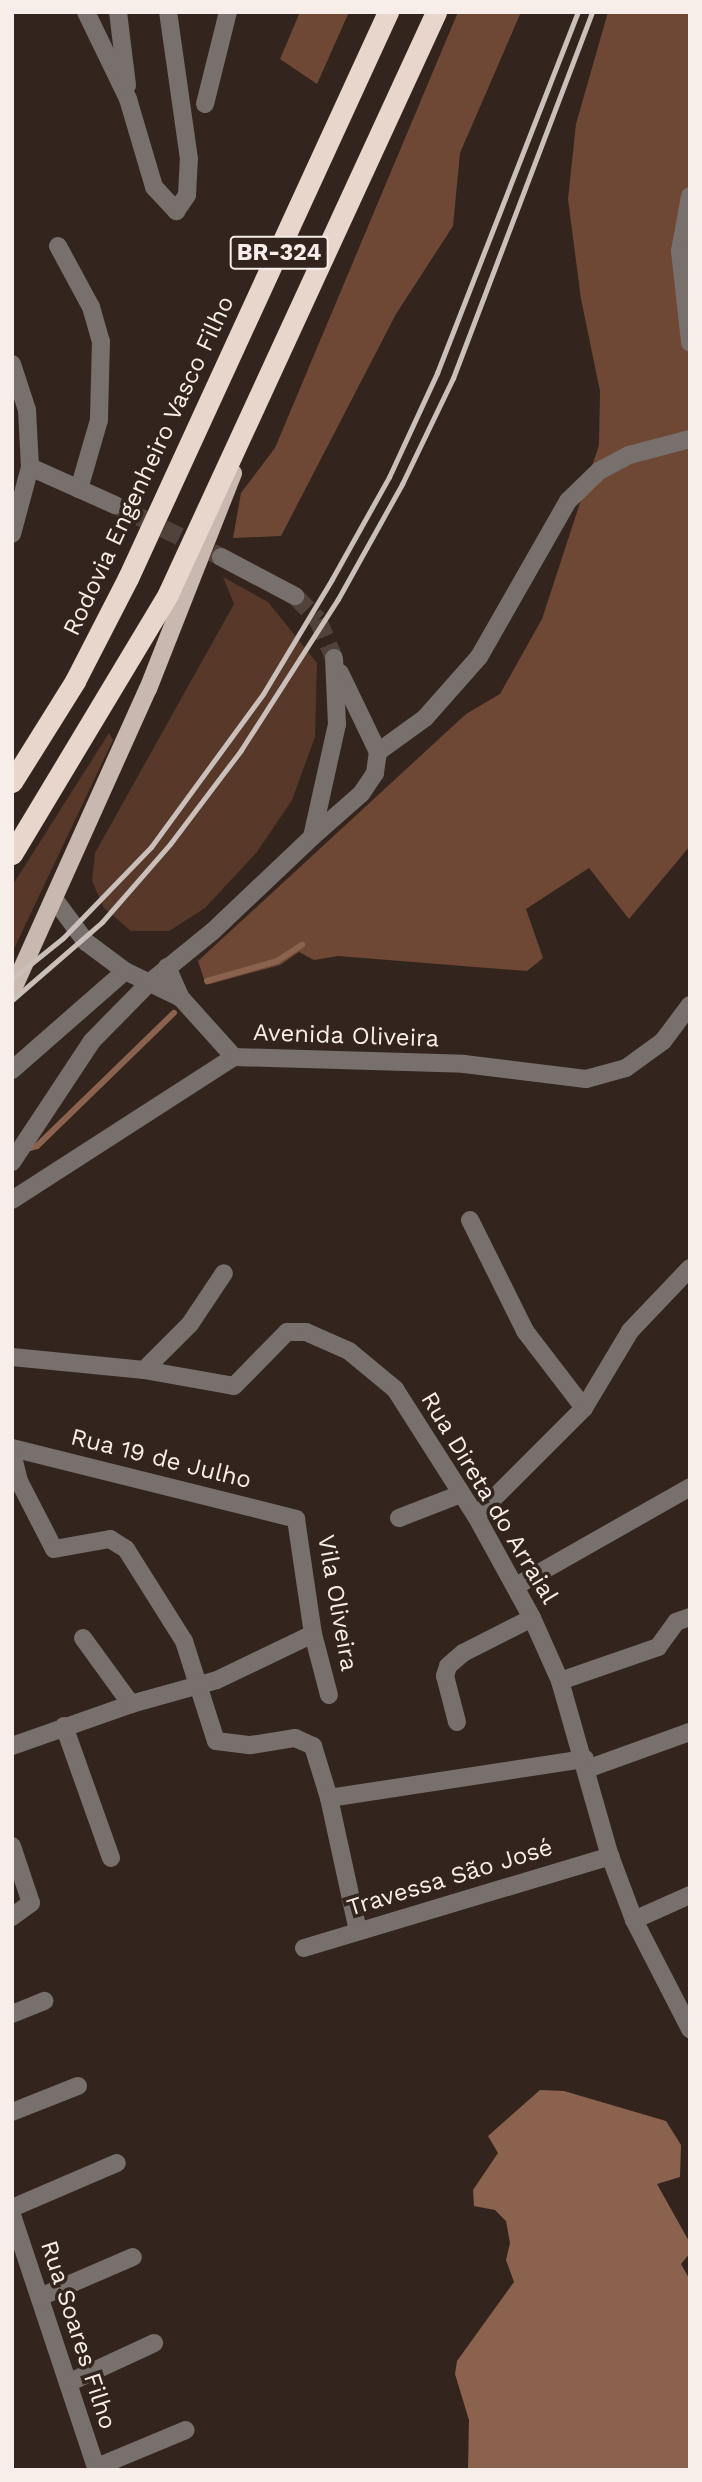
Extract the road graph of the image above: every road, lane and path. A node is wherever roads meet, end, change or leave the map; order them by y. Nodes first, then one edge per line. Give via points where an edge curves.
1 (86, 12) edge
2 (118, 12) edge
3 (168, 12) edge
4 (228, 12) edge
5 (388, 12) edge
6 (436, 12) edge
7 (128, 99) junction
8 (205, 104) dead end
9 (690, 196) edge
10 (58, 246) dead end
11 (690, 342) edge
12 (12, 364) edge
13 (251, 419) junction
14 (690, 439) edge
15 (30, 467) junction
16 (79, 489) junction
17 (115, 505) tunnel mouth
18 (12, 534) edge
19 (221, 557) tunnel mouth
20 (295, 596) tunnel mouth
21 (378, 752) junction
22 (12, 782) edge
23 (312, 837) junction
24 (12, 854) edge
25 (55, 900) junction
26 (167, 967) junction
27 (125, 971) junction
28 (149, 983) junction
29 (12, 991) edge
30 (181, 998) junction
31 (690, 1004) edge
32 (234, 1057) junction
33 (12, 1070) edge
34 (12, 1162) edge
35 (12, 1199) edge
36 (470, 1220) dead end
37 (690, 1268) edge
38 (224, 1273) dead end
39 (12, 1357) edge
40 (144, 1370) junction
41 (584, 1408) junction
42 (12, 1450) edge
43 (690, 1488) edge
44 (461, 1494) junction
45 (476, 1516) junction
46 (399, 1518) dead end
47 (296, 1520) joint
48 (516, 1586) junction
49 (690, 1617) edge
50 (532, 1618) junction
51 (313, 1633) junction
52 (83, 1638) dead end
53 (560, 1681) junction
54 (200, 1685) junction
55 (329, 1695) dead end
56 (131, 1704) junction
57 (457, 1722) dead end
58 (64, 1726) junction
59 (690, 1732) edge
60 (12, 1746) edge
61 (586, 1764) junction
62 (329, 1798) junction
63 (12, 1846) edge
64 (610, 1856) junction
65 (111, 1858) dead end
66 (690, 1895) edge
67 (12, 1917) edge
68 (634, 1920) junction
69 (358, 1931) junction
70 (304, 1948) dead end
71 (45, 2001) dead end
72 (12, 2014) edge
73 (689, 2027) edge
74 (78, 2086) dead end
75 (12, 2112) edge
76 (117, 2163) dead end
77 (12, 2208) edge
78 (12, 2215) edge
79 (133, 2257) dead end
80 (40, 2297) junction
81 (155, 2343) dead end
82 (68, 2383) junction
83 (186, 2430) dead end
84 (97, 2468) edge

1 - 7 street
2 - 7 street
3 - 7 street via 189,159 187,195 180,210 173,210 160,198 147,170
4 - 8 street
5 - 22 highway, Rodovia Engenheiro Vasco Filho / BR-324 via 128,578 75,681
6 - 13 highway, BR-324
9 - 11 street via 680,251
10 - 16 street via 91,307 101,341 99,420
12 - 15 street via 27,411
13 - 24 highway, BR-324 via 169,594
13 - 25 main road via 183,606
14 - 21 street via 629,455 599,471 568,501 479,657 425,718
15 - 16 street
15 - 18 street
16 - 17 street
19 - 20 street
21 - 23 street via 375,774 361,794
21 - 23 street via 335,661 337,724
23 - 26 street via 213,932
25 - 27 street via 86,942
25 - 29 main road
26 - 28 street
26 - 30 street
27 - 28 street
27 - 33 street
28 - 30 street
28 - 34 street via 92,1041
30 - 32 street
31 - 32 street, Avenida Oliveira via 663,1041 626,1068 586,1079 464,1064
32 - 35 street, Avenida Oliveira
36 - 41 street via 525,1331
37 - 41 street via 630,1331
38 - 40 street via 190,1324
39 - 40 street, Rua Direta do Arraial
40 - 44 street, Rua Direta do Arraial via 234,1386 287,1332 326,1339 395,1389
41 - 45 street
42 - 47 street, Rua 19 de Julho
42 - 54 street via 19,1481 54,1549 110,1539 126,1549 184,1641
43 - 48 street
44 - 45 street, Rua Direta do Arraial
44 - 46 street
45 - 48 street, Rua Direta do Arraial
47 - 51 street, Vila Oliveira
48 - 50 street, Rua Direta do Arraial
49 - 53 street via 676,1622 658,1647
50 - 53 street, Rua Direta do Arraial
50 - 57 street via 463,1653 448,1666 445,1676
51 - 54 street via 272,1657
51 - 55 street, Vila Oliveira
52 - 56 street
53 - 61 street, Rua Direta do Arraial
54 - 56 street
54 - 62 street via 219,1743 307,1741 315,1750
56 - 58 street
58 - 60 street
58 - 65 street
59 - 61 street
61 - 62 street
61 - 64 street, Rua Direta do Arraial
62 - 69 street
63 - 67 street via 30,1907
64 - 68 street, Rua Direta do Arraial
64 - 69 street, Travessa São José
66 - 68 street
68 - 73 street, Rua Direta do Arraial
69 - 70 street, Travessa São José
71 - 72 street
74 - 75 street
76 - 77 street
78 - 80 street, Rua Soares Filho
79 - 80 street
80 - 82 street, Rua Soares Filho
81 - 82 street
82 - 84 street, Rua Soares Filho
83 - 84 street

